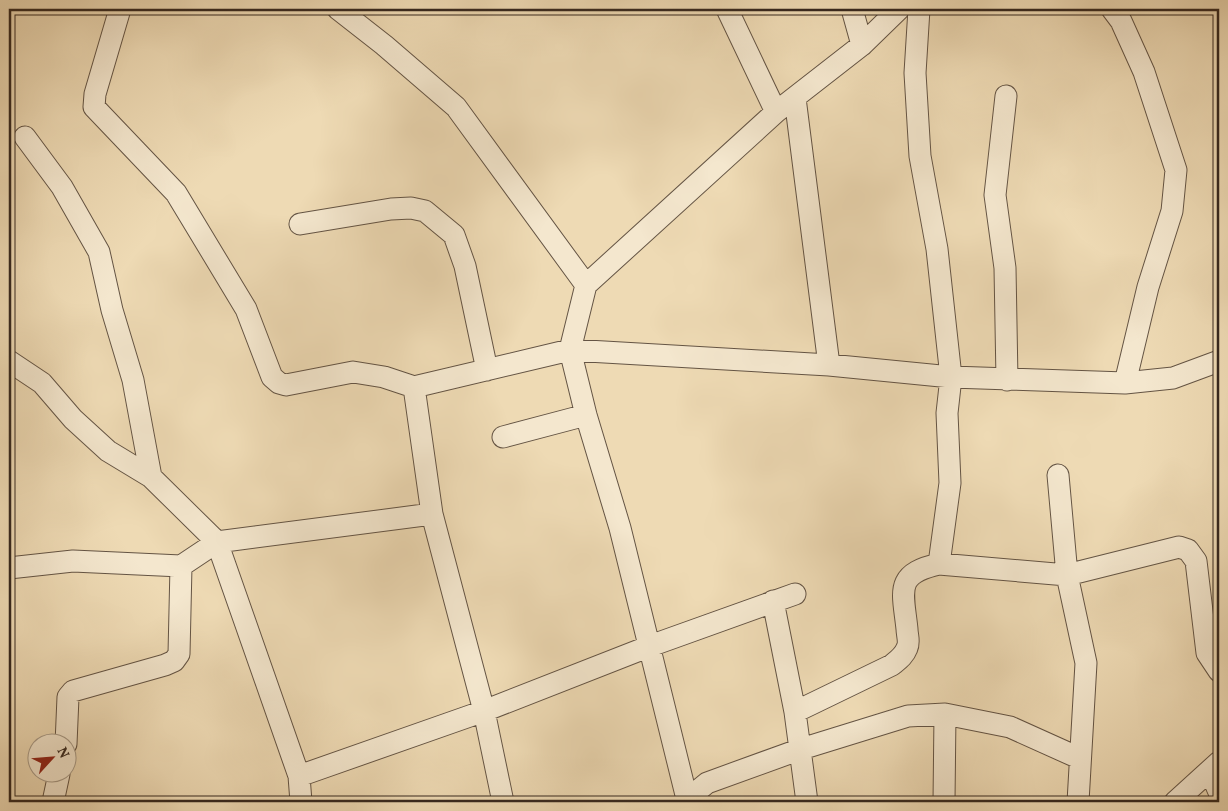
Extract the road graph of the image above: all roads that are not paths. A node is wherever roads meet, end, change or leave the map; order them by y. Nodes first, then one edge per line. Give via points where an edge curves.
1 (120, 9) edge
2 (338, 9) edge
3 (728, 9) edge
4 (852, 9) edge
5 (899, 9) edge
6 (919, 9) edge
7 (1112, 9) edge
8 (862, 45) junction
9 (1006, 96) dead end
10 (795, 98) junction
11 (776, 112) junction
12 (25, 138) dead end
13 (300, 224) dead end
14 (586, 284) junction
15 (570, 350) junction
16 (9, 361) edge
17 (1219, 361) edge
18 (829, 365) junction
19 (487, 370) junction
20 (951, 378) junction
21 (1007, 380) junction
22 (1124, 383) junction
23 (414, 387) junction
24 (586, 415) junction
25 (504, 437) dead end
26 (1058, 475) dead end
27 (151, 477) junction
28 (432, 514) junction
29 (217, 542) junction
30 (939, 564) junction
31 (181, 566) junction
32 (9, 568) edge
33 (1067, 575) junction
34 (795, 594) dead end
35 (773, 601) junction
36 (650, 646) junction
37 (1219, 671) edge
38 (484, 711) junction
39 (795, 712) junction
40 (945, 714) junction
41 (66, 734) edge
42 (798, 750) junction
43 (1079, 758) junction
44 (1214, 767) edge
45 (299, 776) junction
46 (57, 784) edge
47 (1219, 792) edge
48 (686, 801) edge
49 (53, 802) edge
50 (301, 802) edge
51 (503, 802) edge
52 (807, 802) edge
53 (944, 802) edge
54 (1078, 802) edge
55 (1175, 802) edge

1 - 23 street via 94,107 176,193 246,309 272,377 286,385 353,372 368,373
2 - 14 street via 456,107
3 - 11 street
4 - 8 street
5 - 8 street
6 - 20 street via 915,73 920,156 937,249
7 - 22 street via 1121,21 1144,72 1176,170 1172,211 1148,287
8 - 10 street
9 - 21 street via 995,195 1005,268
10 - 11 street
10 - 18 street
11 - 14 street
12 - 27 street via 62,187 99,252 133,380
13 - 19 street via 390,209 418,209 433,217 454,235 465,266
14 - 15 street
15 - 18 street
15 - 19 street
15 - 24 street
16 - 27 street via 42,383 73,419 108,451
17 - 22 street via 1173,378
18 - 20 street
19 - 23 street
20 - 21 street
20 - 30 street via 947,413 950,484
21 - 22 street
23 - 28 street
24 - 25 street
24 - 36 street via 620,528
26 - 33 street
27 - 29 street
28 - 29 street
28 - 38 street
29 - 31 street
29 - 45 street
30 - 33 street
30 - 39 street via 922,568 902,588 908,646 903,656 892,665
31 - 32 street via 73,561
31 - 41 street via 179,654 165,665 73,691 68,697
33 - 37 street via 1179,547 1188,550 1196,561 1207,653
33 - 43 street via 1086,663
34 - 35 street
35 - 36 street
35 - 39 street
36 - 38 street
36 - 48 street
38 - 45 street
38 - 51 street
39 - 42 street
40 - 42 street via 908,716
40 - 43 street via 1010,727
40 - 53 street
42 - 48 street via 707,784
42 - 52 street
43 - 54 street
44 - 47 street
44 - 55 street
45 - 50 street
46 - 49 street

